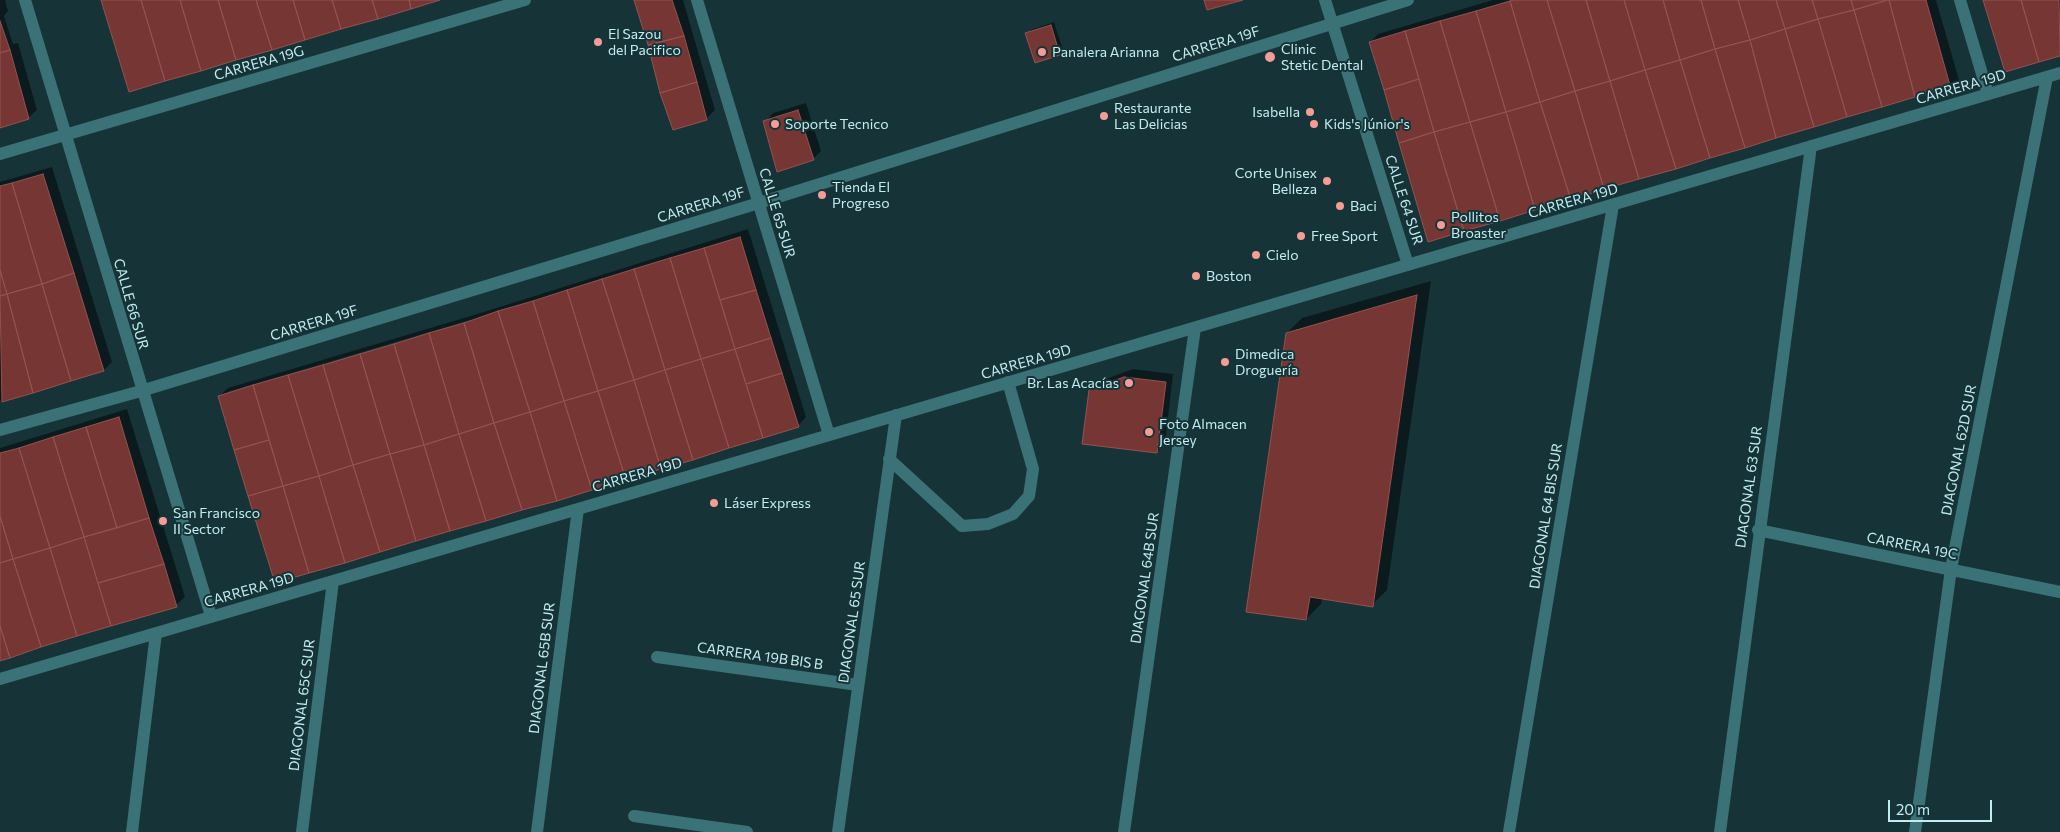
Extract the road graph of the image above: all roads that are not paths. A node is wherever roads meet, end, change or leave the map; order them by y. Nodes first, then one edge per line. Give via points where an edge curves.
1 (25, 0) edge
2 (526, 0) edge
3 (697, 0) edge
4 (1325, 0) edge
5 (1408, 0) edge
6 (1960, 0) edge
7 (1332, 23) junction
8 (2060, 73) edge
9 (2047, 77) junction
10 (1988, 94) junction
11 (65, 135) junction
12 (1811, 146) junction
13 (0, 154) edge
14 (759, 203) junction
15 (1612, 205) junction
16 (1408, 265) junction
17 (1195, 328) junction
18 (1008, 382) junction
19 (141, 391) junction
20 (896, 415) junction
21 (0, 430) edge
22 (829, 435) junction
23 (889, 459) junction
24 (578, 509) junction
25 (1758, 530) junction
26 (1951, 568) junction
27 (332, 581) junction
28 (2060, 592) edge
29 (210, 616) junction
30 (156, 633) junction
31 (657, 657) dead end
32 (0, 679) edge
33 (858, 685) junction
34 (634, 816) dead end
35 (132, 832) edge
36 (302, 832) edge
37 (537, 832) edge
38 (747, 832) edge
39 (838, 832) edge
40 (1124, 832) edge
41 (1509, 832) edge
42 (1720, 832) edge
43 (1915, 832) edge

1 - 11 street, CALLE 66 SUR
2 - 11 street, CARRERA 19G
3 - 14 street, CALLE 65 SUR
4 - 7 street, CALLE 64 SUR
5 - 7 street, CARRERA 19F
6 - 10 street
7 - 14 street, CARRERA 19F
7 - 16 street, CALLE 64 SUR
8 - 9 street, CARRERA 19D
9 - 10 street, CARRERA 19D
9 - 26 street, DIAGONAL 62D SUR
10 - 12 street, CARRERA 19D
11 - 13 street, CARRERA 19G
11 - 19 street, CALLE 66 SUR
12 - 15 street, CARRERA 19D
12 - 25 street, DIAGONAL 63 SUR
14 - 19 street, CARRERA 19F
14 - 22 street, CALLE 65 SUR
15 - 16 street, CARRERA 19D
15 - 41 street, DIAGONAL 64 BIS SUR
16 - 17 street, CARRERA 19D
17 - 18 street, CARRERA 19D
17 - 40 street, DIAGONAL 64B SUR
18 - 20 street, CARRERA 19D
18 - 23 street via 1033,469 1029,496 1013,514 988,524 962,526
19 - 21 street, CARRERA 19F
19 - 29 street, CALLE 66 SUR
20 - 22 street, CARRERA 19D
20 - 23 street, DIAGONAL 65 SUR
22 - 24 street, CARRERA 19D
23 - 33 street, DIAGONAL 65 SUR
24 - 27 street, CARRERA 19D
24 - 37 street, DIAGONAL 65B SUR
25 - 26 street, CARRERA 19C
25 - 42 street, DIAGONAL 63 SUR
26 - 28 street, CARRERA 19C
26 - 43 street, DIAGONAL 62D SUR
27 - 29 street, CARRERA 19D
27 - 36 street, DIAGONAL 65C SUR
29 - 30 street, CARRERA 19D
30 - 32 street, CARRERA 19D
30 - 35 street
31 - 33 street, CARRERA 19B BIS B
33 - 39 street, DIAGONAL 65 SUR
34 - 38 street

